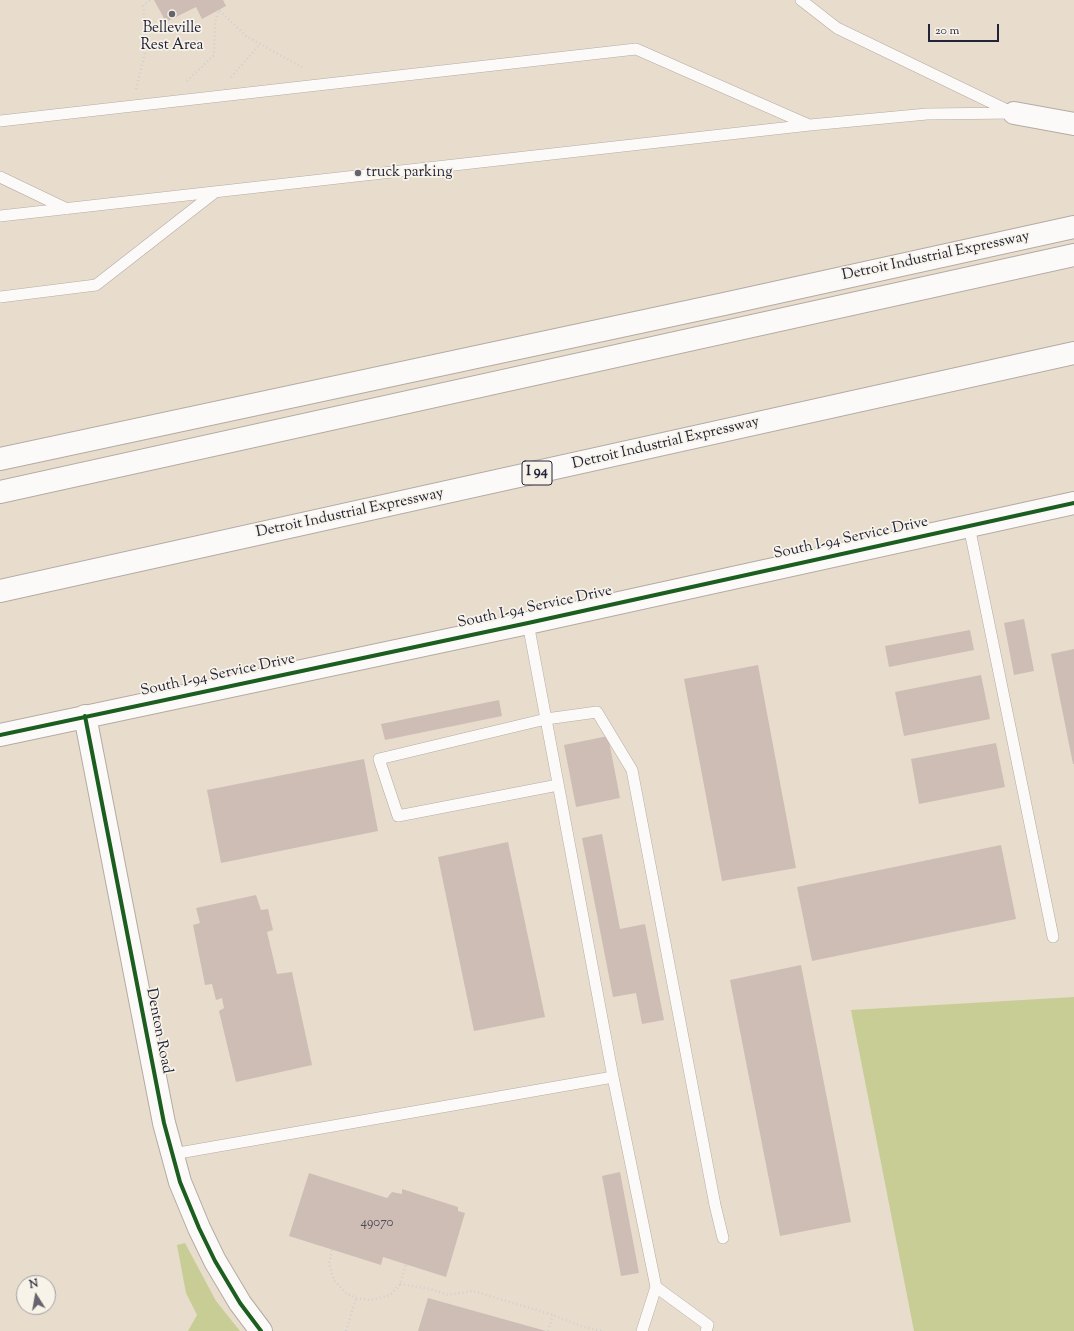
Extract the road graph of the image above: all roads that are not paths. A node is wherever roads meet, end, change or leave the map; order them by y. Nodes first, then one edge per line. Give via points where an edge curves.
1 (802, 0) edge
2 (1014, 113) junction
3 (0, 121) edge
4 (1074, 124) edge
5 (810, 125) junction
6 (0, 177) edge
7 (214, 192) junction
8 (67, 209) junction
9 (0, 216) edge
10 (1074, 227) edge
11 (1074, 255) edge
12 (0, 297) edge
13 (1074, 353) edge
14 (0, 459) edge
15 (0, 492) edge
16 (1074, 503) edge
17 (970, 526) junction
18 (0, 591) edge
19 (528, 623) junction
20 (85, 716) junction
21 (546, 719) junction
22 (0, 735) edge
23 (558, 785) junction
24 (1053, 937) dead end
25 (614, 1077) junction
26 (172, 1154) junction
27 (723, 1238) dead end
28 (656, 1288) junction
29 (261, 1331) edge
30 (642, 1331) edge
31 (706, 1331) edge

1 - 2 lane via 836,28
2 - 4 main road
2 - 5 lane via 927,114
3 - 5 lane via 636,49
5 - 7 lane
6 - 8 lane
7 - 8 lane
7 - 12 lane via 96,285
8 - 9 lane
10 - 14 main road, Detroit Industrial Expressway
11 - 15 main road
13 - 18 main road, Detroit Industrial Expressway / I 94
16 - 17 main road, South I-94 Service Drive
17 - 19 main road, South I-94 Service Drive
17 - 24 lane
19 - 20 main road, South I-94 Service Drive
19 - 21 lane
20 - 22 main road, South I-94 Service Drive
20 - 26 main road, Denton Road
21 - 23 lane
21 - 23 lane via 380,759 398,816
21 - 27 lane via 597,712 632,770
23 - 25 lane
25 - 26 lane
25 - 28 lane
26 - 29 main road, Denton Road via 180,1182 212,1254 240,1303
28 - 30 lane
28 - 31 lane via 708,1325

